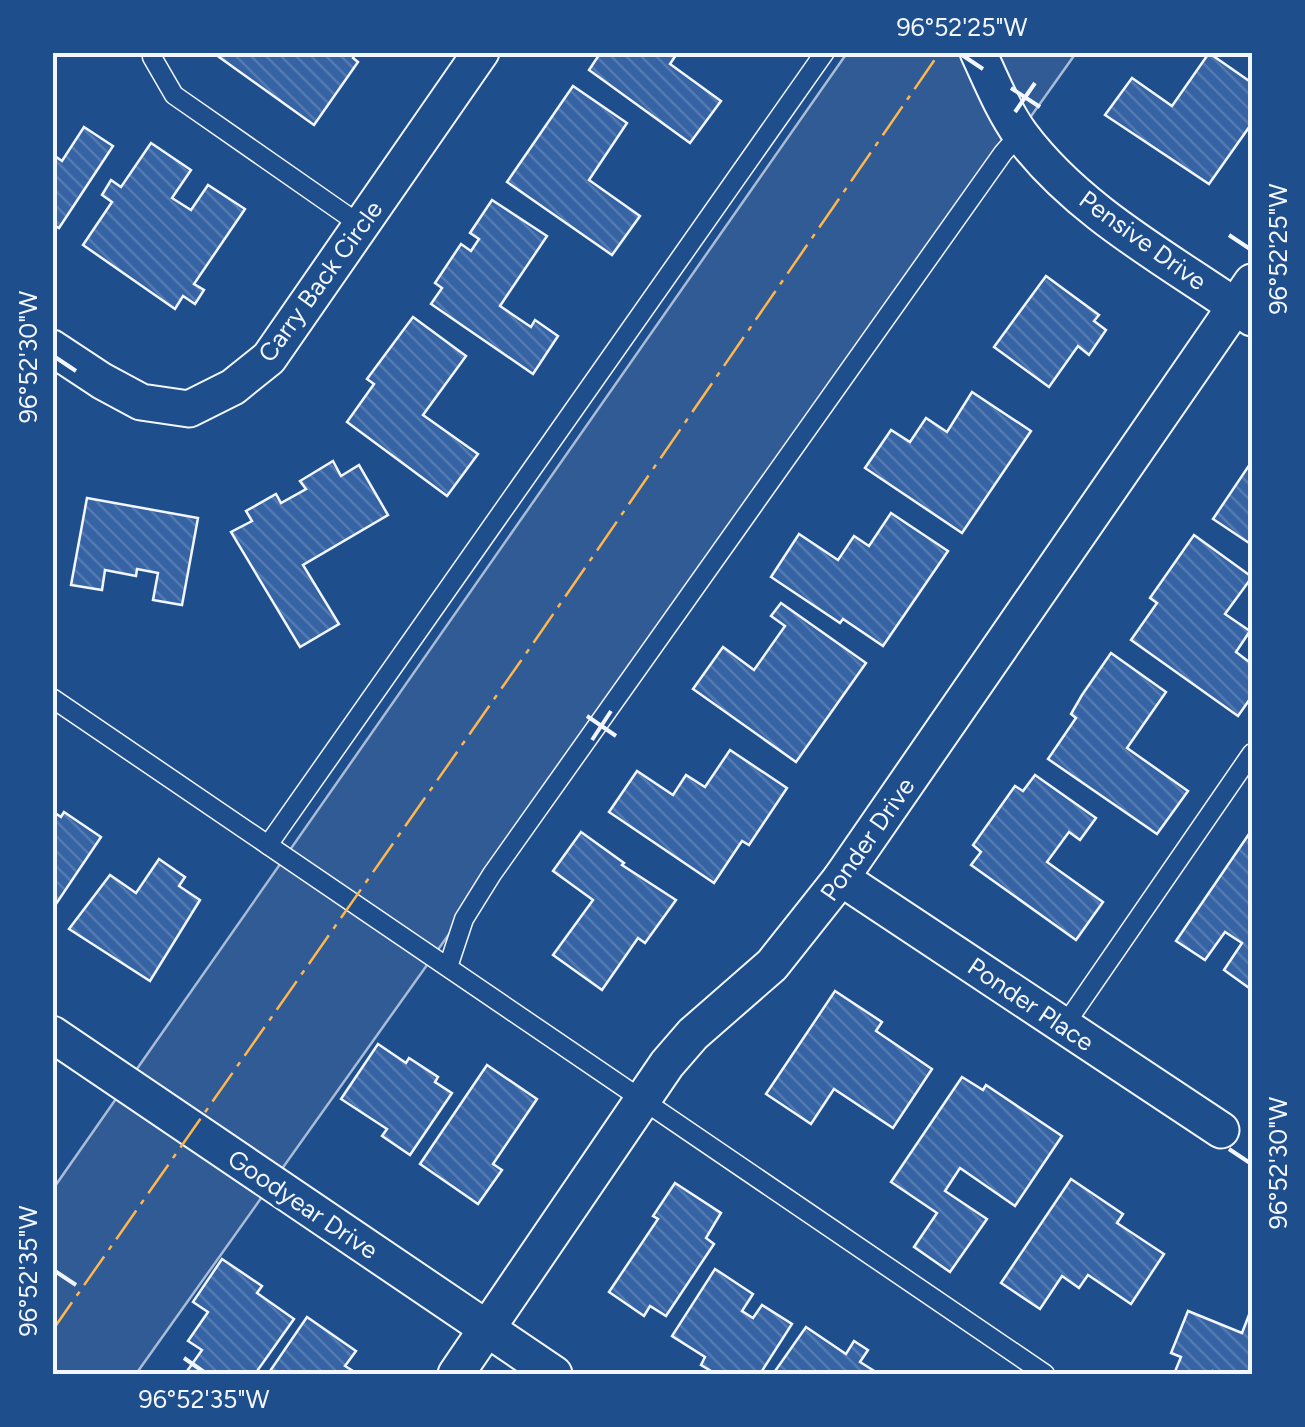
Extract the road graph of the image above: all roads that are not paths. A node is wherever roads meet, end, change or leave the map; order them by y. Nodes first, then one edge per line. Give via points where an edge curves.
1 (153, 52) edge
2 (481, 52) edge
3 (824, 52) edge
4 (978, 52) edge
5 (1020, 134) junction
6 (362, 226) junction
7 (1247, 302) edge
8 (52, 348) edge
9 (52, 698) edge
10 (1252, 753) edge
11 (268, 845) junction
12 (841, 878) junction
13 (448, 967) junction
14 (1064, 1026) junction
15 (52, 1034) edge
16 (642, 1102) junction
17 (1221, 1130) dead end
18 (487, 1329) junction
19 (456, 1374) edge
20 (554, 1374) edge
21 (1046, 1374) edge

1 - 6 lane via 174,95
2 - 6 street, Carry Back Circle
3 - 11 lane
4 - 5 street, Pensive Drive
5 - 7 street, Pensive Drive via 1098,213
5 - 13 lane via 492,874 464,920
6 - 8 street, Carry Back Circle via 269,358 188,408 141,402
7 - 12 street, Ponder Drive
9 - 11 lane
10 - 14 lane
11 - 13 lane
12 - 14 street, Ponder Place
12 - 16 street, Ponder Drive via 772,965 693,1034
13 - 16 lane
14 - 17 street, Ponder Place
15 - 18 street, Goodyear Drive
16 - 18 street, Ponder Drive
16 - 21 lane
18 - 19 street, Ponder Drive
18 - 20 street, Goodyear Drive

